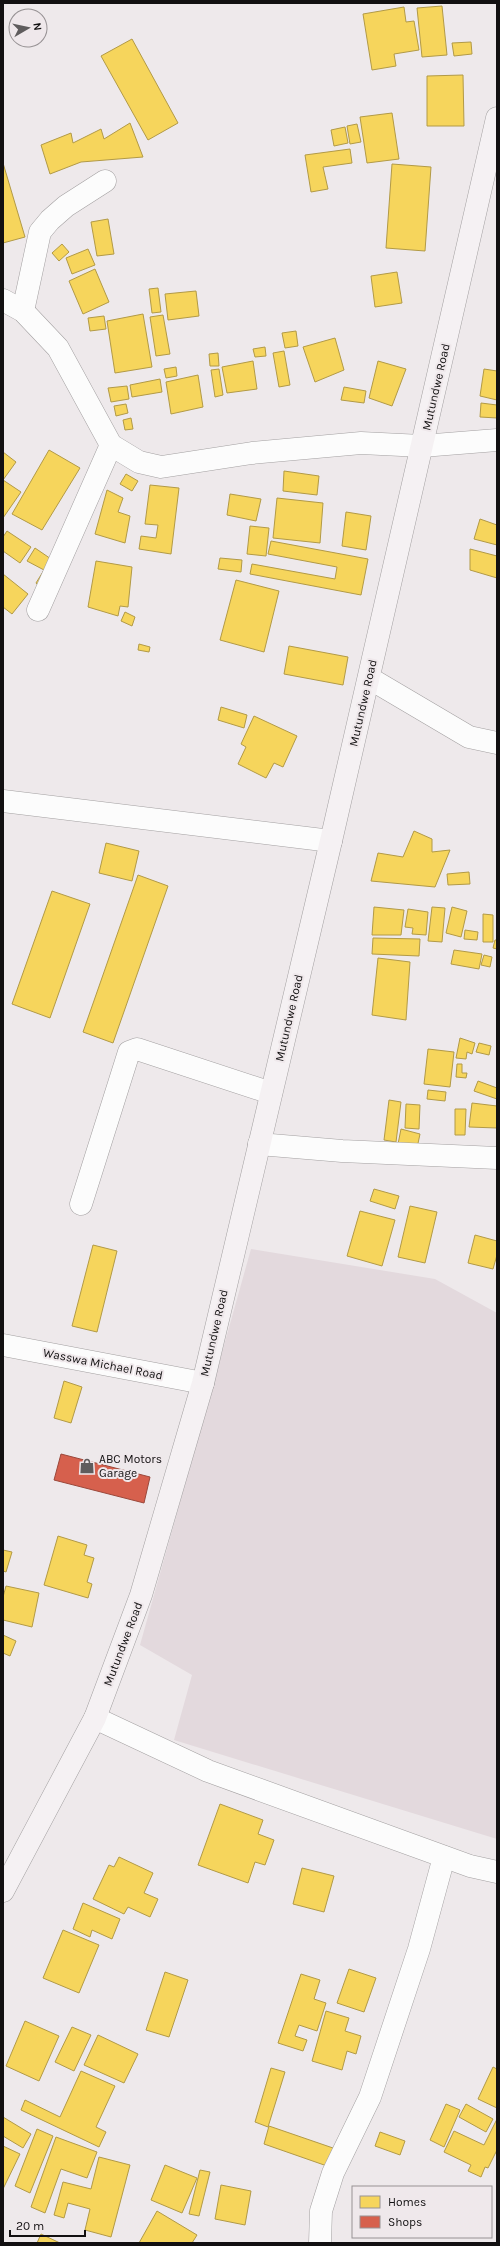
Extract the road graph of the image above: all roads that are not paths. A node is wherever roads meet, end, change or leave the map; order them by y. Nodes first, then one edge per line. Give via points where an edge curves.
1 (497, 118) edge
2 (105, 181) dead end
3 (3, 300) edge
4 (23, 311) junction
5 (497, 440) edge
6 (111, 445) junction
7 (422, 446) junction
8 (38, 610) dead end
9 (369, 678) junction
10 (497, 743) edge
11 (3, 801) edge
12 (331, 841) junction
13 (271, 1093) junction
14 (259, 1144) junction
15 (497, 1158) edge
16 (81, 1204) dead end
17 (3, 1345) edge
18 (202, 1383) junction
19 (95, 1718) junction
20 (444, 1857) junction
21 (497, 1872) edge
22 (3, 1891) edge
23 (320, 2243) edge

1 - 7 main road, Mutundwe Road
2 - 4 street via 66,206 40,232
3 - 4 street
4 - 6 street via 58,348
5 - 7 street
6 - 7 street via 139,462 161,467 252,453 361,443
6 - 8 street
7 - 9 main road, Mutundwe Road
9 - 10 street via 469,737
9 - 12 main road, Mutundwe Road
11 - 12 street
12 - 13 main road, Mutundwe Road
13 - 14 main road, Mutundwe Road
13 - 16 street via 137,1049 129,1052
14 - 15 street via 342,1151
14 - 18 main road, Mutundwe Road
17 - 18 street, Wasswa Michael Road
18 - 19 main road, Mutundwe Road via 141,1595
19 - 20 street via 208,1770
19 - 22 main road, Mutundwe Road
20 - 21 street
20 - 23 street via 419,1949 370,2097 333,2173 321,2211

